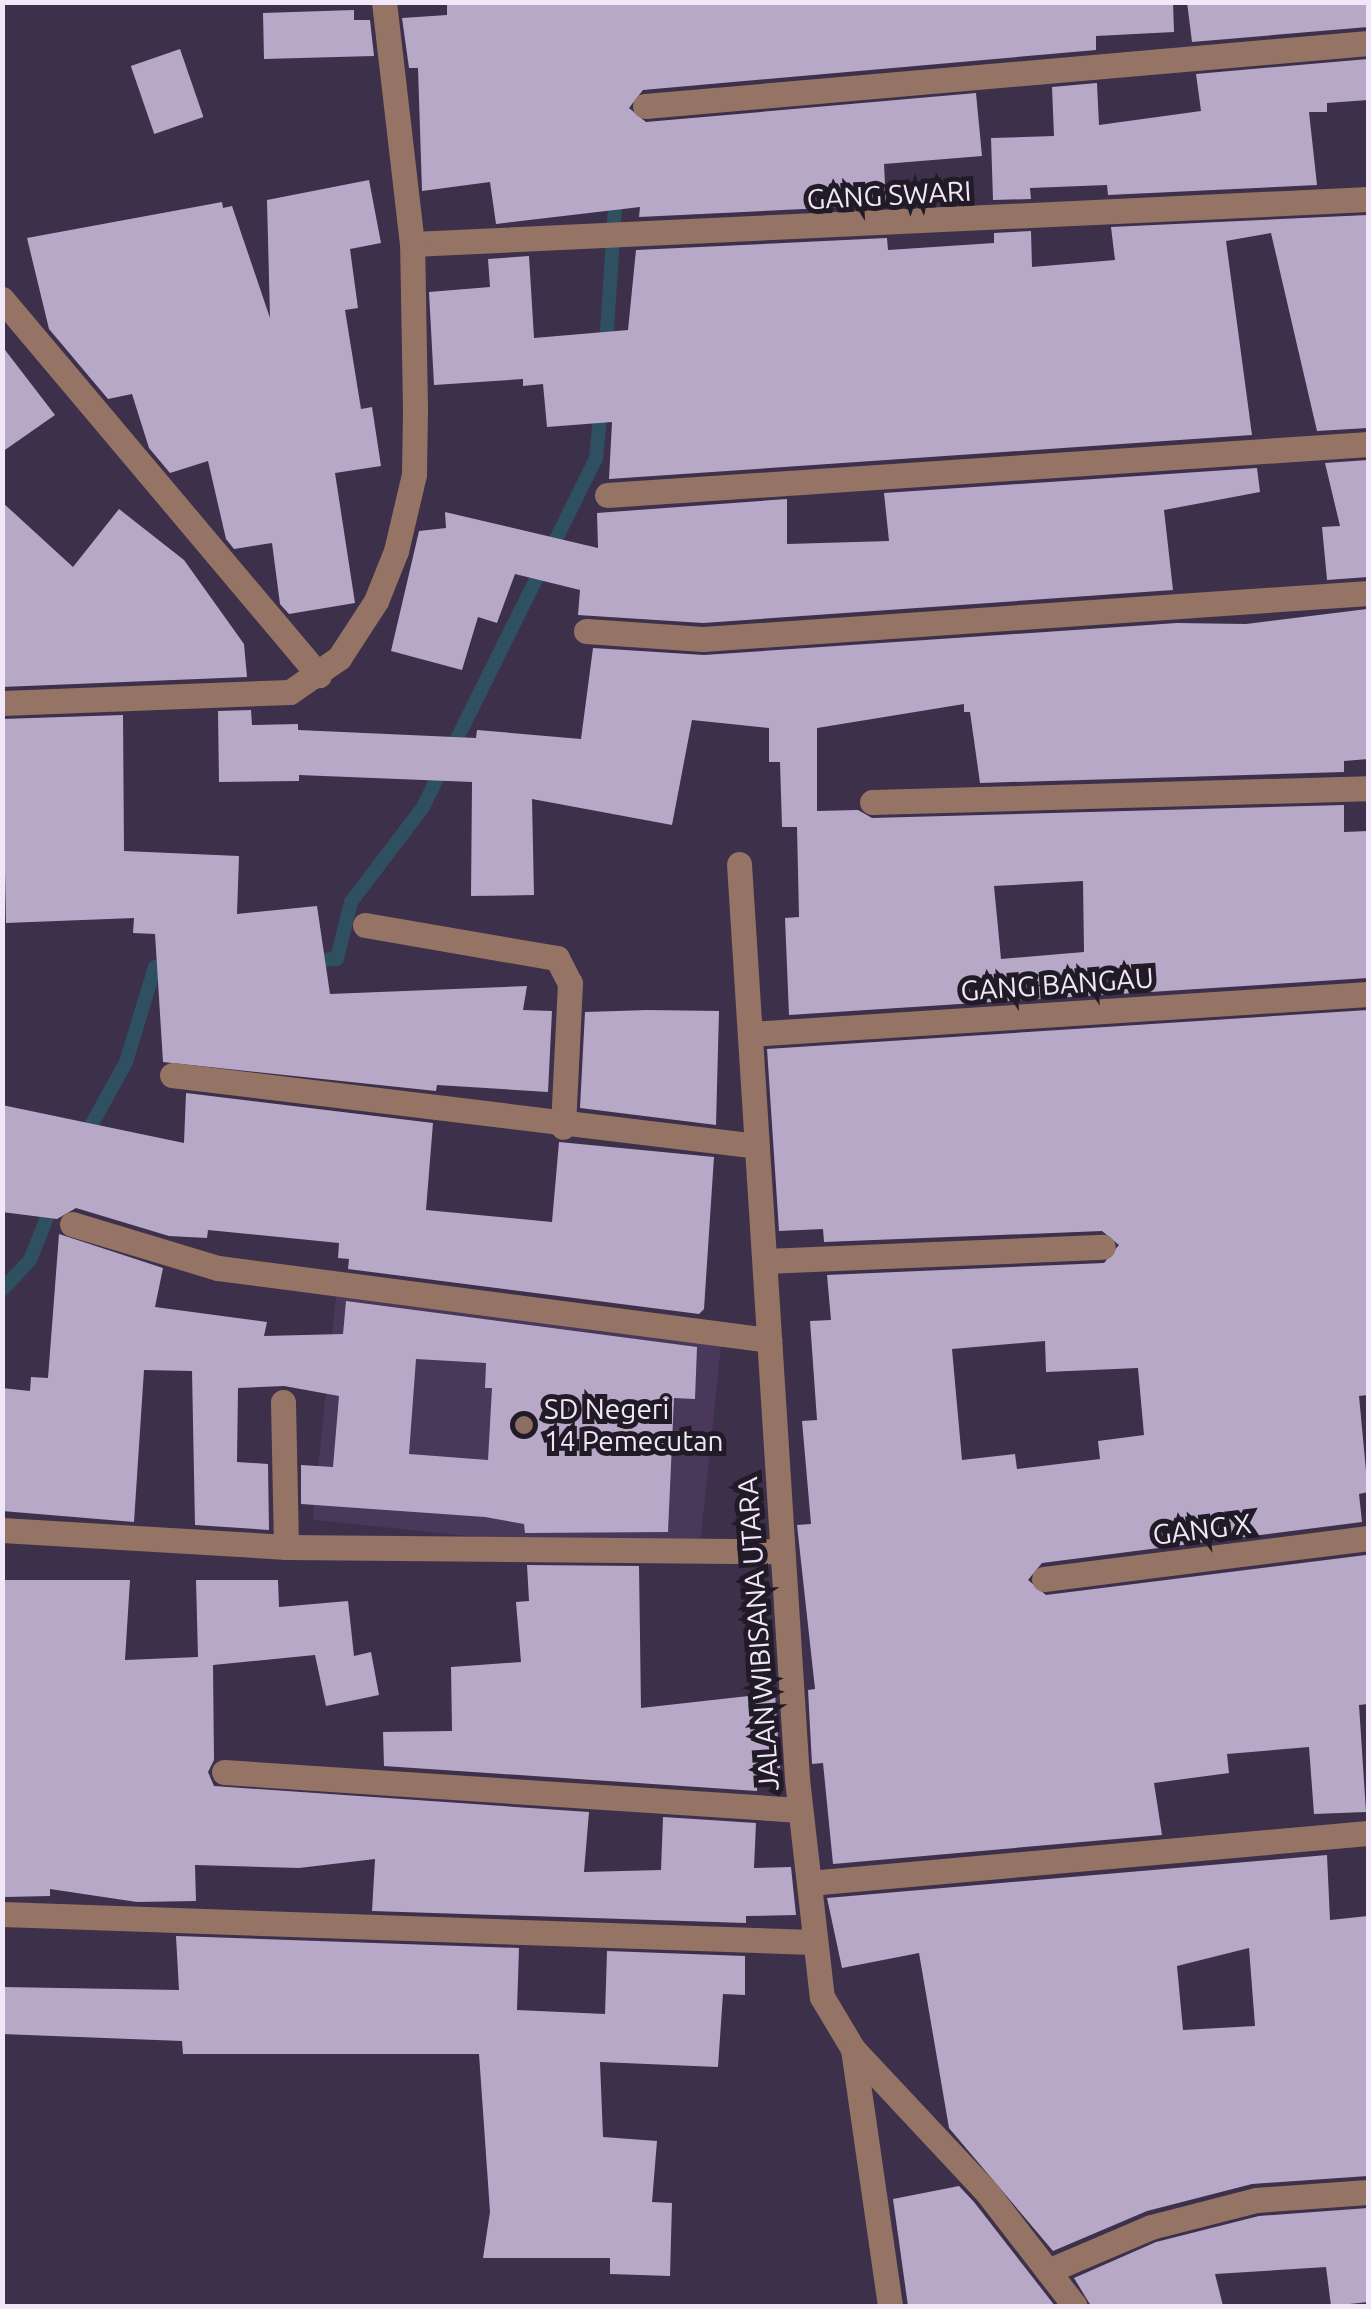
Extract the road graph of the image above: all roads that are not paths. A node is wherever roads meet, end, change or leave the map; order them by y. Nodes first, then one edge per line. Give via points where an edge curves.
1 (384, 2) edge
2 (1368, 42) edge
3 (644, 106) dead end
4 (1368, 199) edge
5 (412, 244) junction
6 (2, 299) edge
7 (1368, 444) edge
8 (607, 495) dead end
9 (1368, 593) edge
10 (586, 631) dead end
11 (319, 674) junction
12 (2, 703) edge
13 (1368, 788) edge
14 (872, 802) dead end
15 (739, 864) dead end
16 (365, 924) dead end
17 (1368, 994) edge
18 (750, 1034) junction
19 (172, 1075) dead end
20 (563, 1127) junction
21 (757, 1146) junction
22 (72, 1224) dead end
23 (1103, 1247) dead end
24 (764, 1260) junction
25 (769, 1340) junction
26 (283, 1402) dead end
27 (2, 1530) edge
28 (1368, 1538) edge
29 (286, 1547) junction
30 (781, 1550) junction
31 (1044, 1580) dead end
32 (224, 1772) dead end
33 (800, 1810) junction
34 (1368, 1833) edge
35 (809, 1883) junction
36 (2, 1914) edge
37 (813, 1942) junction
38 (853, 2049) junction
39 (1368, 2192) edge
40 (1048, 2271) junction
41 (890, 2306) edge
42 (1076, 2306) edge

1 - 5 street
2 - 3 street
4 - 5 street, GANG SWARI
5 - 11 street via 414,474 376,601 339,658
6 - 11 street
7 - 8 street
9 - 10 street via 702,639
11 - 12 street via 290,692
13 - 14 street
15 - 18 street, JALAN WIBISANA UTARA
16 - 20 street via 558,958 570,983
17 - 18 street, GANG BANGAU
18 - 21 street, JALAN WIBISANA UTARA
19 - 20 street
20 - 21 street
21 - 24 street, JALAN WIBISANA UTARA
22 - 25 street via 218,1268
23 - 24 street
24 - 25 street, JALAN WIBISANA UTARA
25 - 30 street, JALAN WIBISANA UTARA
26 - 29 street
27 - 29 street
28 - 31 street, GANG X
29 - 30 street
30 - 33 street, JALAN WIBISANA UTARA
32 - 33 street
33 - 35 street, JALAN WIBISANA UTARA
34 - 35 street
35 - 37 street, JALAN WIBISANA UTARA
36 - 37 street
37 - 38 street, JALAN WIBISANA UTARA via 822,1997
38 - 40 street, JALAN WIBISANA UTARA via 986,2191
38 - 41 street
39 - 40 street via 1256,2200 1151,2227
40 - 42 street, JALAN WIBISANA UTARA

